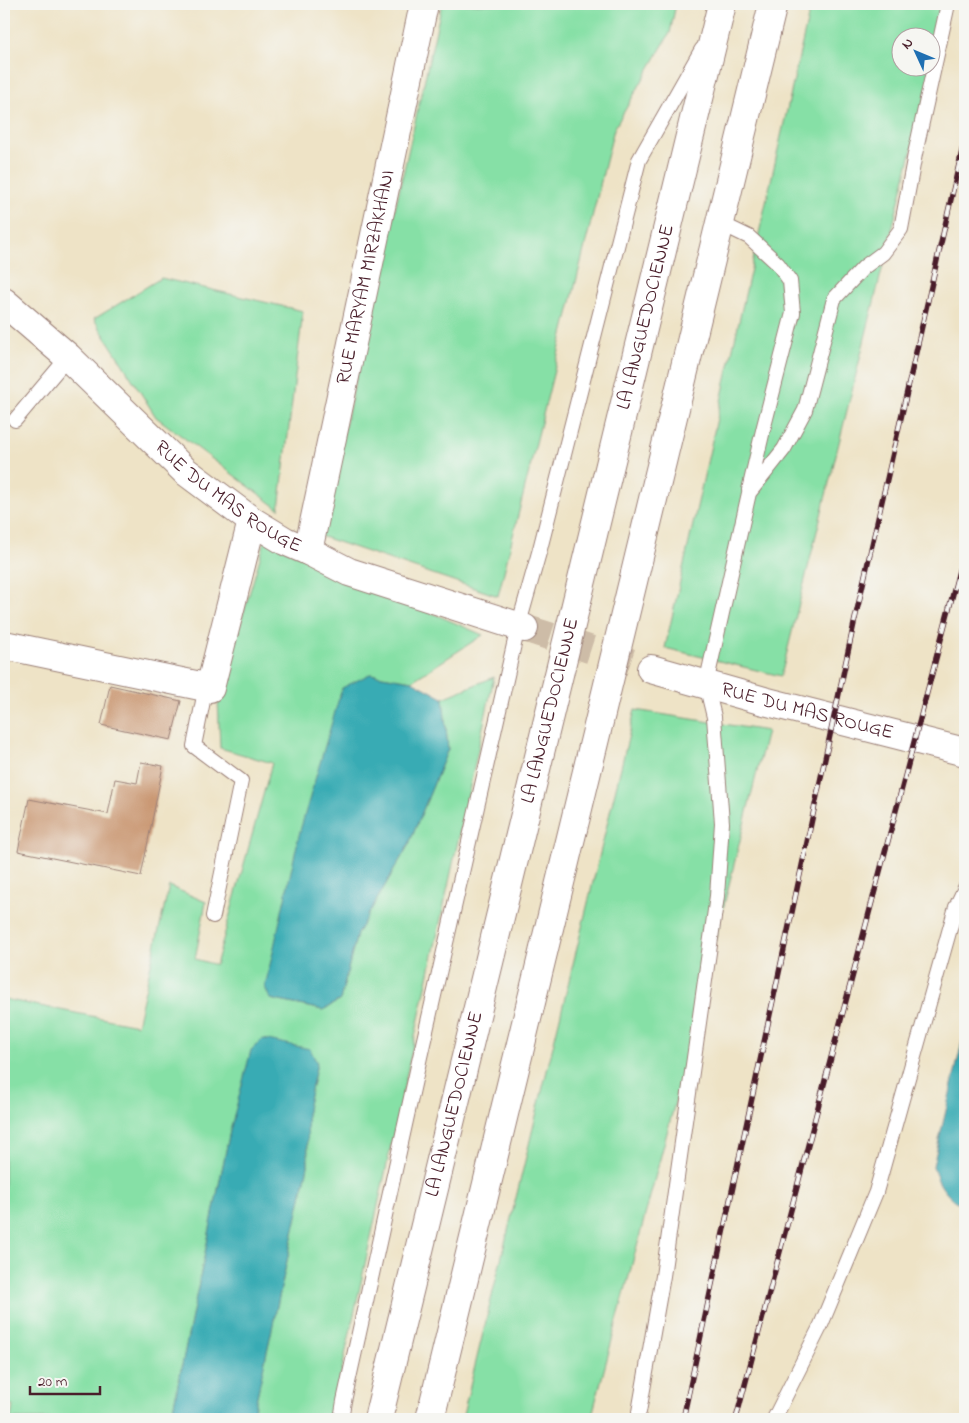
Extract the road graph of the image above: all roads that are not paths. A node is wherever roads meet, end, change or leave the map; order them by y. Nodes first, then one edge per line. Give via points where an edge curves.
1 (424, 4) edge
2 (773, 4) edge
3 (948, 4) edge
4 (721, 11) edge
5 (720, 223) junction
6 (4, 302) edge
7 (68, 357) junction
8 (15, 420) dead end
9 (748, 494) junction
10 (252, 521) junction
11 (308, 551) junction
12 (521, 628) junction
13 (4, 645) edge
14 (651, 669) tunnel mouth
15 (706, 684) junction
16 (210, 688) junction
17 (965, 752) edge
18 (965, 888) edge
19 (213, 916) dead end
20 (639, 1412) dead end
21 (342, 1419) edge
22 (378, 1419) edge
23 (430, 1419) edge
24 (774, 1419) edge

1 - 11 main road, RUE MARYAM MIRZAKHANI
2 - 5 main road
3 - 9 lane via 901,229 883,253 864,267 834,299 805,410 784,449
4 - 12 lane via 639,160
4 - 22 main road, LA LANGUEDOCIENNE
5 - 9 lane via 749,237 778,264 790,282 793,313
5 - 23 main road
6 - 7 main road, RUE DU MAS ROUGE
7 - 8 lane
7 - 10 main road, RUE DU MAS ROUGE via 186,471
9 - 15 lane
10 - 11 main road, RUE DU MAS ROUGE
10 - 16 main road
11 - 12 main road, RUE DU MAS ROUGE via 350,572
12 - 21 lane via 420,1057
13 - 16 main road
14 - 15 main road, RUE DU MAS ROUGE
15 - 17 main road, RUE DU MAS ROUGE
15 - 20 lane via 714,717 722,823 717,896 665,1267
16 - 19 lane via 204,696 194,746 241,781
18 - 24 lane via 956,907 876,1192 821,1325

